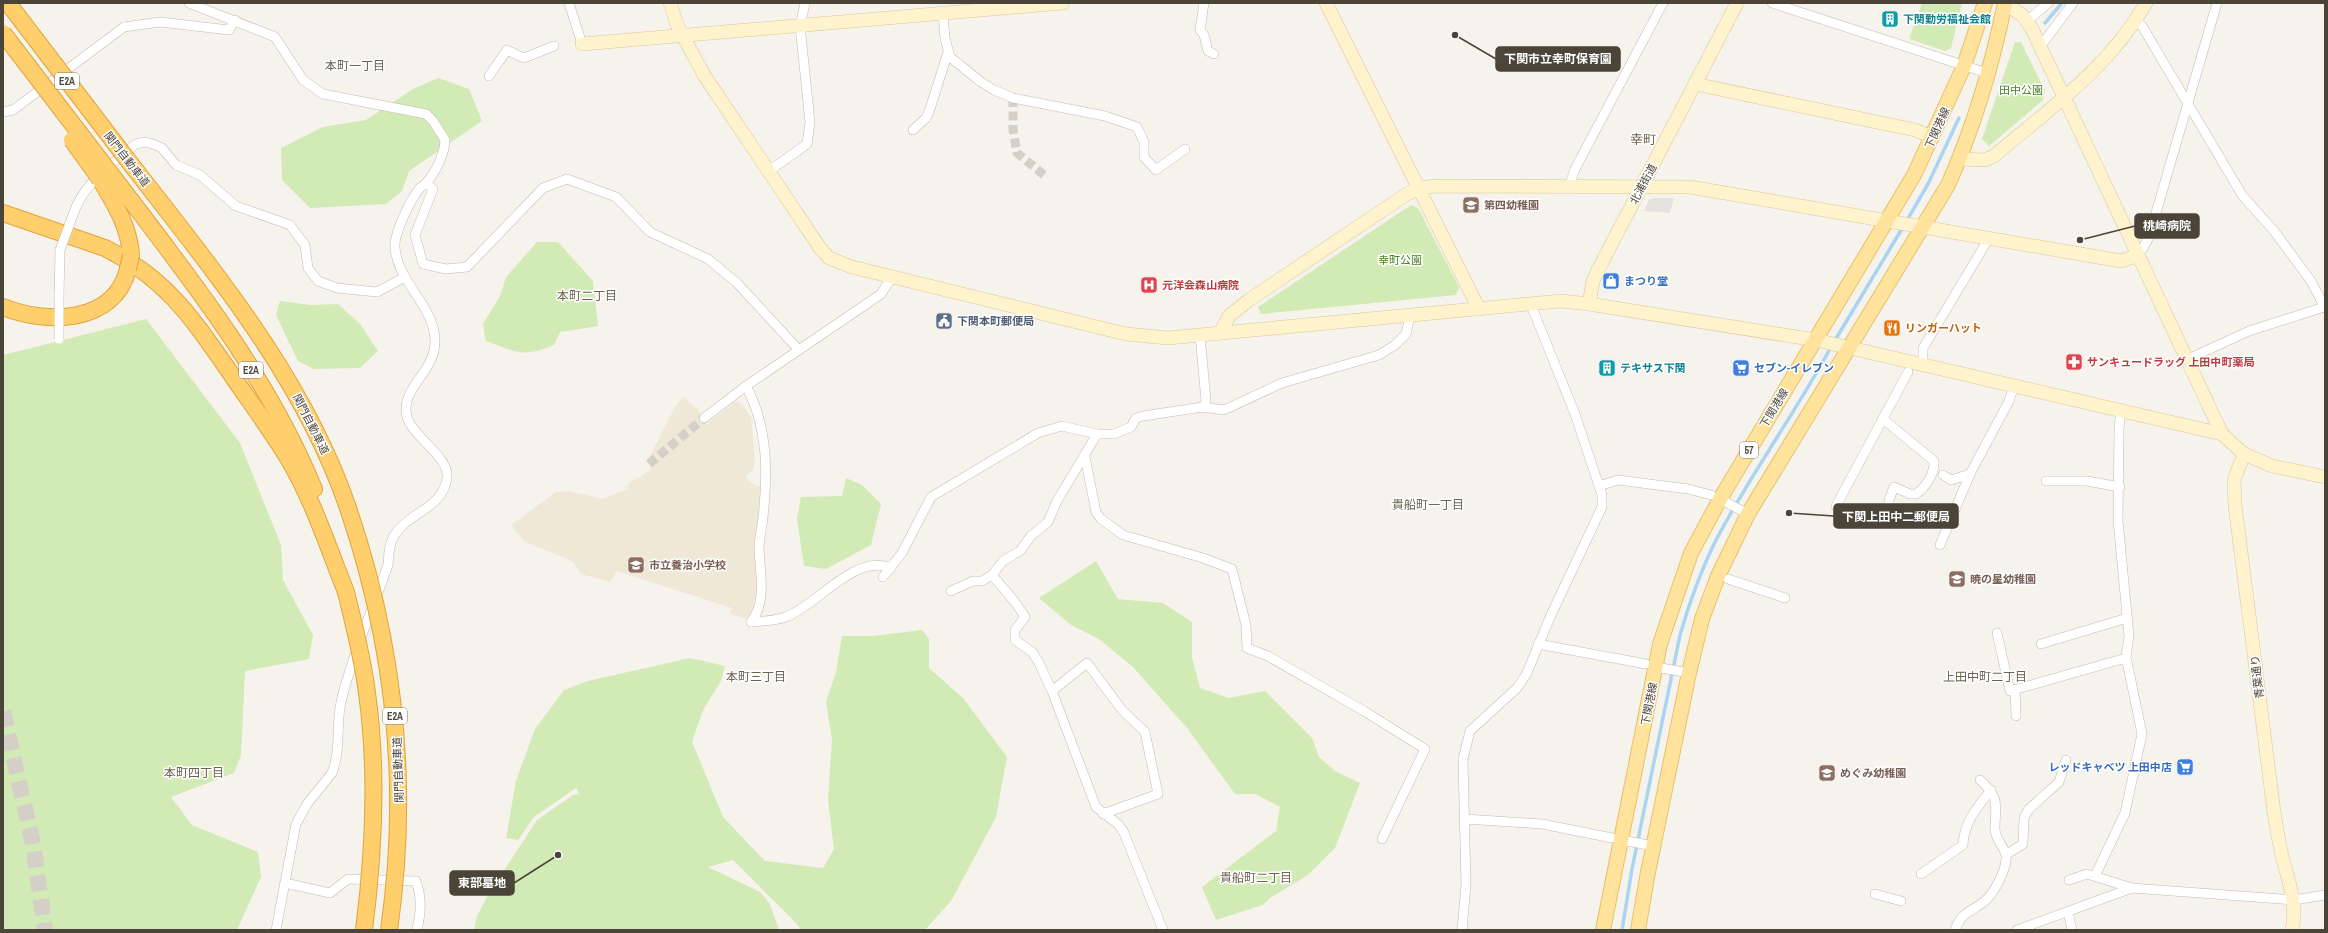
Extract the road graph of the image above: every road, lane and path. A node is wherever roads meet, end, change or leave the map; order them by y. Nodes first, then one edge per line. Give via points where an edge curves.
1 (8, 3) edge
2 (189, 3) edge
3 (569, 3) edge
4 (670, 3) edge
5 (805, 3) edge
6 (1063, 3) edge
7 (1204, 3) edge
8 (1326, 3) edge
9 (1663, 3) edge
10 (1737, 3) edge
11 (1772, 3) edge
12 (1985, 3) edge
13 (2005, 3) edge
14 (2048, 3) edge
15 (2073, 3) edge
16 (2146, 3) edge
17 (2218, 3) edge
18 (943, 13) junction
19 (235, 20) junction
20 (2135, 20) junction
21 (2027, 21) junction
22 (800, 26) junction
23 (682, 36) junction
24 (6, 37) edge
25 (582, 44) joint
26 (554, 46) dead end
27 (2040, 47) junction
28 (948, 52) junction
29 (1214, 54) dead end
30 (1964, 66) junction
31 (1987, 73) junction
32 (489, 76) dead end
33 (1695, 84) junction
34 (2065, 96) junction
35 (2188, 104) junction
36 (3, 112) edge
37 (912, 130) dead end
38 (1933, 137) junction
39 (1185, 149) dead end
40 (1960, 159) junction
41 (768, 171) junction
42 (105, 176) junction
43 (426, 183) junction
44 (1569, 187) junction
45 (1641, 187) junction
46 (1420, 188) junction
47 (3, 213) edge
48 (1891, 221) junction
49 (1919, 227) junction
50 (1989, 238) junction
51 (2139, 255) junction
52 (405, 277) junction
53 (892, 277) junction
54 (1588, 304) junction
55 (1531, 305) junction
56 (3, 307) edge
57 (1479, 308) junction
58 (2325, 308) edge
59 (1410, 316) junction
60 (1220, 333) junction
61 (1200, 335) junction
62 (59, 339) dead end
63 (1832, 344) junction
64 (799, 350) junction
65 (2188, 359) junction
66 (1923, 365) junction
67 (1908, 372) dead end
68 (746, 386) junction
69 (2014, 386) junction
70 (1203, 407) junction
71 (2121, 410) junction
72 (704, 418) tunnel mouth
73 (1883, 419) junction
74 (1097, 434) junction
75 (2222, 434) junction
76 (2244, 454) junction
77 (1085, 457) junction
78 (1943, 474) dead end
79 (1970, 474) junction
80 (2325, 477) edge
81 (2046, 481) dead end
82 (1599, 486) junction
83 (2120, 487) junction
84 (1720, 499) junction
85 (1836, 506) dead end
86 (1745, 512) junction
87 (1888, 517) dead end
88 (1940, 545) dead end
89 (891, 568) junction
90 (992, 575) junction
91 (883, 577) dead end
92 (1728, 580) dead end
93 (951, 590) dead end
94 (346, 592) junction
95 (1785, 598) dead end
96 (2127, 618) junction
97 (1997, 633) dead end
98 (1538, 644) junction
99 (2041, 644) dead end
100 (2126, 658) junction
101 (1656, 667) junction
102 (1685, 672) junction
103 (2015, 689) junction
104 (1052, 691) junction
105 (2016, 716) dead end
106 (2066, 760) dead end
107 (1980, 780) dead end
108 (1991, 790) junction
109 (1103, 814) junction
110 (1465, 819) junction
111 (1382, 839) dead end
112 (1620, 840) junction
113 (1651, 846) junction
114 (2007, 854) junction
115 (1921, 874) dead end
116 (2095, 876) junction
117 (2069, 880) dead end
118 (285, 883) junction
119 (2132, 888) junction
120 (1875, 894) dead end
121 (2325, 895) edge
122 (2294, 900) junction
123 (1901, 902) dead end
124 (2068, 912) junction
125 (2030, 927) edge
126 (276, 930) edge
127 (364, 930) edge
128 (389, 930) edge
129 (417, 930) edge
130 (1163, 930) edge
131 (1462, 930) edge
132 (1604, 930) edge
133 (1638, 930) edge
134 (1955, 930) edge
135 (2017, 930) edge
136 (2072, 930) edge
137 (2292, 930) edge

1 - 128 highway, 関門自動車道 / E2A, bridge via 219,278 280,368 314,427 348,508 372,587 384,638 394,705 399,794 398,847
2 - 19 street
3 - 25 street
4 - 23 street
5 - 22 street
6 - 18 street
7 - 29 street via 1200,30 1208,51
8 - 46 street
9 - 44 street via 1575,169
10 - 33 street, 北浦街道
11 - 30 street
12 - 30 main road, 下関港線 / 57
13 - 21 street
13 - 31 main road, 下関港線 / 57
14 - 21 street
15 - 27 street
16 - 20 street
17 - 35 street
18 - 22 street
18 - 28 street
19 - 36 street via 229,30 160,22 124,27 13,110
19 - 43 street via 275,37 303,80 323,94 418,111 429,116 442,132 445,146
20 - 34 street via 2098,67
20 - 35 street via 2142,26
21 - 27 street
22 - 23 street
22 - 41 street via 810,122 807,144
23 - 25 street
23 - 41 street via 704,75
24 - 42 highway, bridge via 33,84
26 - 32 street via 524,58 507,50
27 - 34 street
28 - 37 street via 929,112
28 - 39 street via 976,78 1013,98 1105,116 1137,127 1144,142 1144,157 1156,170
30 - 31 street
30 - 38 main road, 下関港線 / 57
31 - 40 main road, 下関港線 / 57
33 - 38 street via 1915,130
33 - 45 street, 北浦街道
34 - 40 street via 1994,156 1985,160
34 - 51 street
35 - 51 street via 2149,237
35 - 58 street via 2242,195 2274,231 2311,281
38 - 48 main road, 下関港線 / 57
40 - 49 main road, 下関港線 / 57 via 1948,185
41 - 53 street via 829,258
42 - 56 highway via 129,237 129,262 123,282 112,298 100,308 74,317 40,318
42 - 94 highway, 関門自動車道 / E2A via 195,285 232,338 282,422 304,463 318,498
43 - 52 street via 419,189 408,208 396,240 397,256
43 - 64 street via 433,189 415,236 423,264 446,269 467,267 543,188 567,179 616,197 650,232 708,259 738,283
44 - 45 street
44 - 46 street
45 - 48 street via 1690,187
45 - 54 street, 北浦街道 via 1593,281
46 - 57 street
46 - 60 street via 1407,194 1250,300 1229,316
47 - 94 highway via 115,253 148,274 177,300 246,392 288,459 312,504
48 - 49 street
48 - 63 main road, 下関港線 / 57
49 - 50 street
49 - 63 main road, 下関港線 / 57
50 - 51 street via 2121,261
50 - 66 street via 1923,348
51 - 65 street
52 - 62 street, bridge via 377,292 337,288 318,281 308,268 305,245 290,225 236,206 200,175 176,165 162,148 145,142 136,144 82,192 58,259
52 - 118 street via 425,307 432,324 435,343 428,368 409,393 406,402 407,418 414,432 443,462 448,474 444,491 438,500 407,521 391,541 388,565 342,698 339,753 332,773 307,804 296,824
53 - 61 street via 1126,334 1168,338
53 - 64 street via 881,294
54 - 55 street via 1561,301
54 - 63 street
55 - 57 street
55 - 82 street via 1575,414
57 - 59 street
58 - 65 street via 2249,331
59 - 60 street
59 - 70 street via 1406,334 1379,355 1282,383 1224,410
60 - 61 street
61 - 70 street via 1206,401
63 - 66 street
63 - 84 main road, 下関港線 / 57
63 - 86 main road, 下関港線 / 57
64 - 68 street
65 - 75 street
66 - 69 street
67 - 73 street
68 - 72 street
68 - 89 street via 759,414 766,474 759,543 762,584 757,614 752,622 787,617 861,568 882,564
69 - 71 street
69 - 79 street
70 - 74 street via 1143,416 1136,418 1128,429 1114,434
71 - 75 street
71 - 83 street
73 - 85 street
73 - 87 street via 1934,461 1933,475 1916,494 1894,487 1888,500
74 - 77 street
74 - 89 street via 1062,426 1038,433 931,497 902,553
75 - 76 street
76 - 80 street via 2272,466
76 - 122 street, 青葉通り via 2234,480 2235,505 2274,812
77 - 90 street via 1057,501 1048,522 1031,536 1020,551 1003,561
77 - 111 street via 1096,512 1116,531 1232,569 1246,625 1247,648 1268,656 1424,749
78 - 79 street via 1951,480
79 - 88 street
81 - 83 street via 2087,481
82 - 84 street via 1618,480 1688,489
82 - 98 street via 1602,507
83 - 96 street via 2119,534
84 - 86 street
84 - 101 main road, 下関港線 / 57 via 1682,574 1660,644
86 - 102 main road, 下関港線 / 57 via 1718,576
89 - 91 street
90 - 93 street
90 - 104 street via 1025,617 1015,630 1015,640 1032,652
92 - 95 street
94 - 127 highway, 関門自動車道 / E2A, bridge via 367,693 372,744 374,794
96 - 99 street
96 - 100 street via 2129,636
97 - 103 street via 2010,691
98 - 101 street
98 - 110 street via 1520,684 1470,731 1462,758
100 - 103 street
100 - 116 street via 2141,725 2142,742 2125,813
101 - 102 street
101 - 112 main road, 下関港線 / 57
102 - 113 main road, 下関港線 / 57
103 - 105 street
104 - 109 street via 1096,807
104 - 109 street via 1087,663 1122,710 1139,724 1147,736 1158,794
106 - 114 street via 2059,782 2028,810 2024,818 2023,844
107 - 108 street
108 - 114 street via 1997,806 1996,836
108 - 115 street via 1968,820 1963,845
109 - 130 street via 1119,825 1124,833
110 - 112 street via 1542,824
110 - 131 street via 1466,885
112 - 113 street
112 - 132 main road, 下関港線 / 57
113 - 133 main road, 下関港線 / 57
114 - 134 street via 1988,898 1964,914
116 - 117 street via 2087,874
116 - 119 street
118 - 126 street
118 - 129 street via 330,894 348,879 416,881 421,904
119 - 122 street
119 - 124 street
120 - 123 street
121 - 122 street
122 - 137 street, 青葉通り via 2295,919
124 - 125 street
124 - 136 street
125 - 135 street

